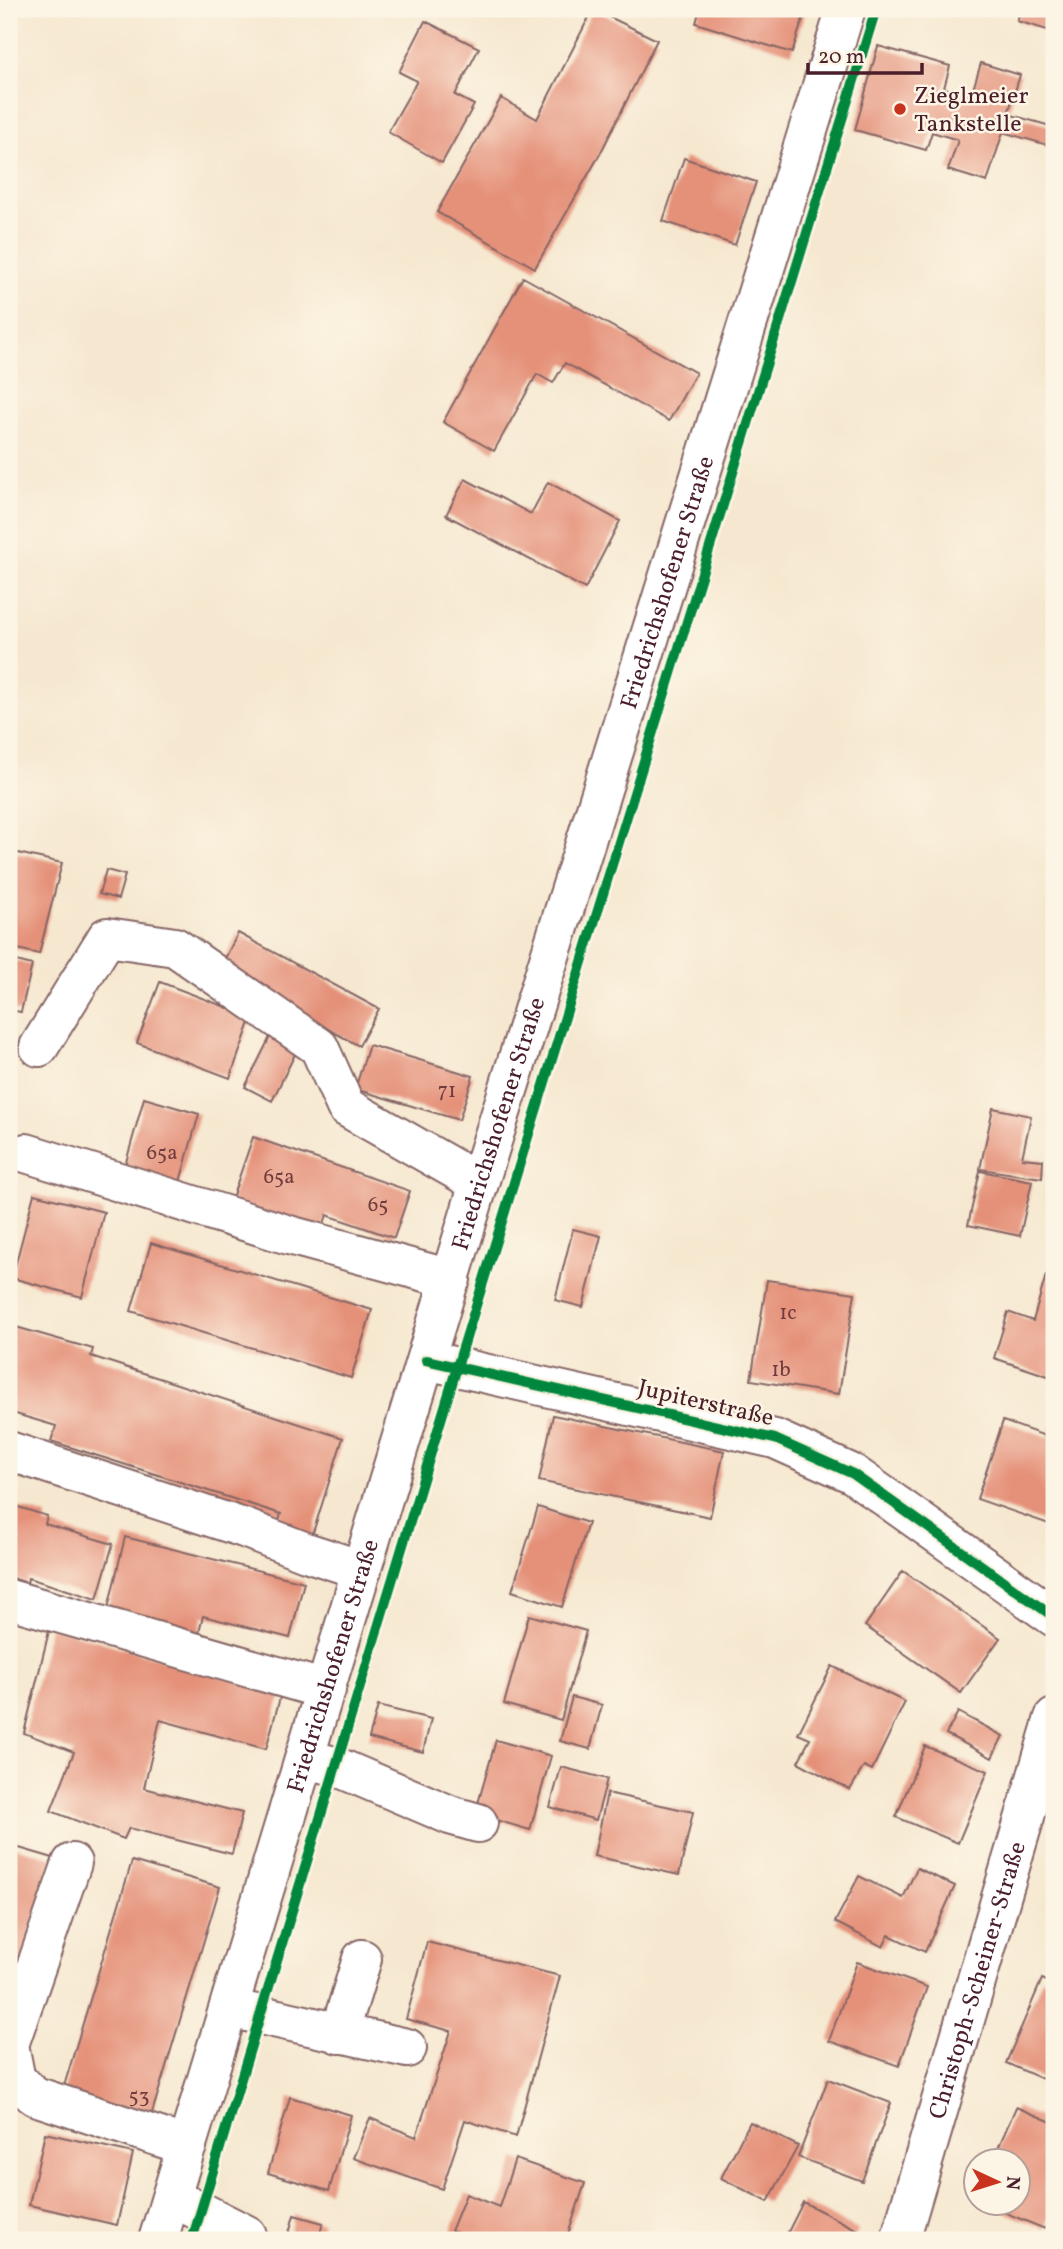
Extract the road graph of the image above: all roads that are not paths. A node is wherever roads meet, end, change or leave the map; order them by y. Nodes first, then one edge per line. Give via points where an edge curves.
1 (846, 9) edge
2 (39, 1047) dead end
3 (26, 1153) dead end
4 (480, 1183) junction
5 (450, 1279) junction
6 (426, 1360) junction
7 (9, 1451) edge
8 (362, 1570) junction
9 (9, 1599) edge
10 (1054, 1616) edge
11 (326, 1690) junction
12 (1054, 1718) edge
13 (305, 1759) junction
14 (478, 1823) dead end
15 (72, 1863) dead end
16 (362, 1959) dead end
17 (229, 2008) junction
18 (339, 2034) junction
19 (9, 2045) edge
20 (407, 2048) dead end
21 (187, 2146) junction
22 (172, 2197) junction
23 (158, 2240) edge
24 (248, 2240) edge
25 (900, 2240) edge

1 - 4 main road, Friedrichshofener Straße
2 - 4 main road via 107,937 175,947 319,1047 346,1107
3 - 5 main road via 289,1235
4 - 5 main road, Friedrichshofener Straße
5 - 6 main road, Friedrichshofener Straße
6 - 8 main road, Friedrichshofener Straße
6 - 10 main road, Jupiterstraße via 775,1439 853,1474
7 - 8 main road
8 - 11 main road, Friedrichshofener Straße
9 - 11 main road
11 - 13 main road, Friedrichshofener Straße
12 - 25 main road, Christoph-Scheiner-Straße
13 - 14 main road via 335,1766
13 - 17 main road, Friedrichshofener Straße
15 - 19 main road
16 - 18 main road
17 - 18 main road
17 - 21 main road, Friedrichshofener Straße
18 - 20 main road
19 - 21 main road via 16,2080 35,2096
21 - 22 main road, Friedrichshofener Straße
22 - 23 main road, Friedrichshofener Straße
22 - 24 main road via 247,2235

